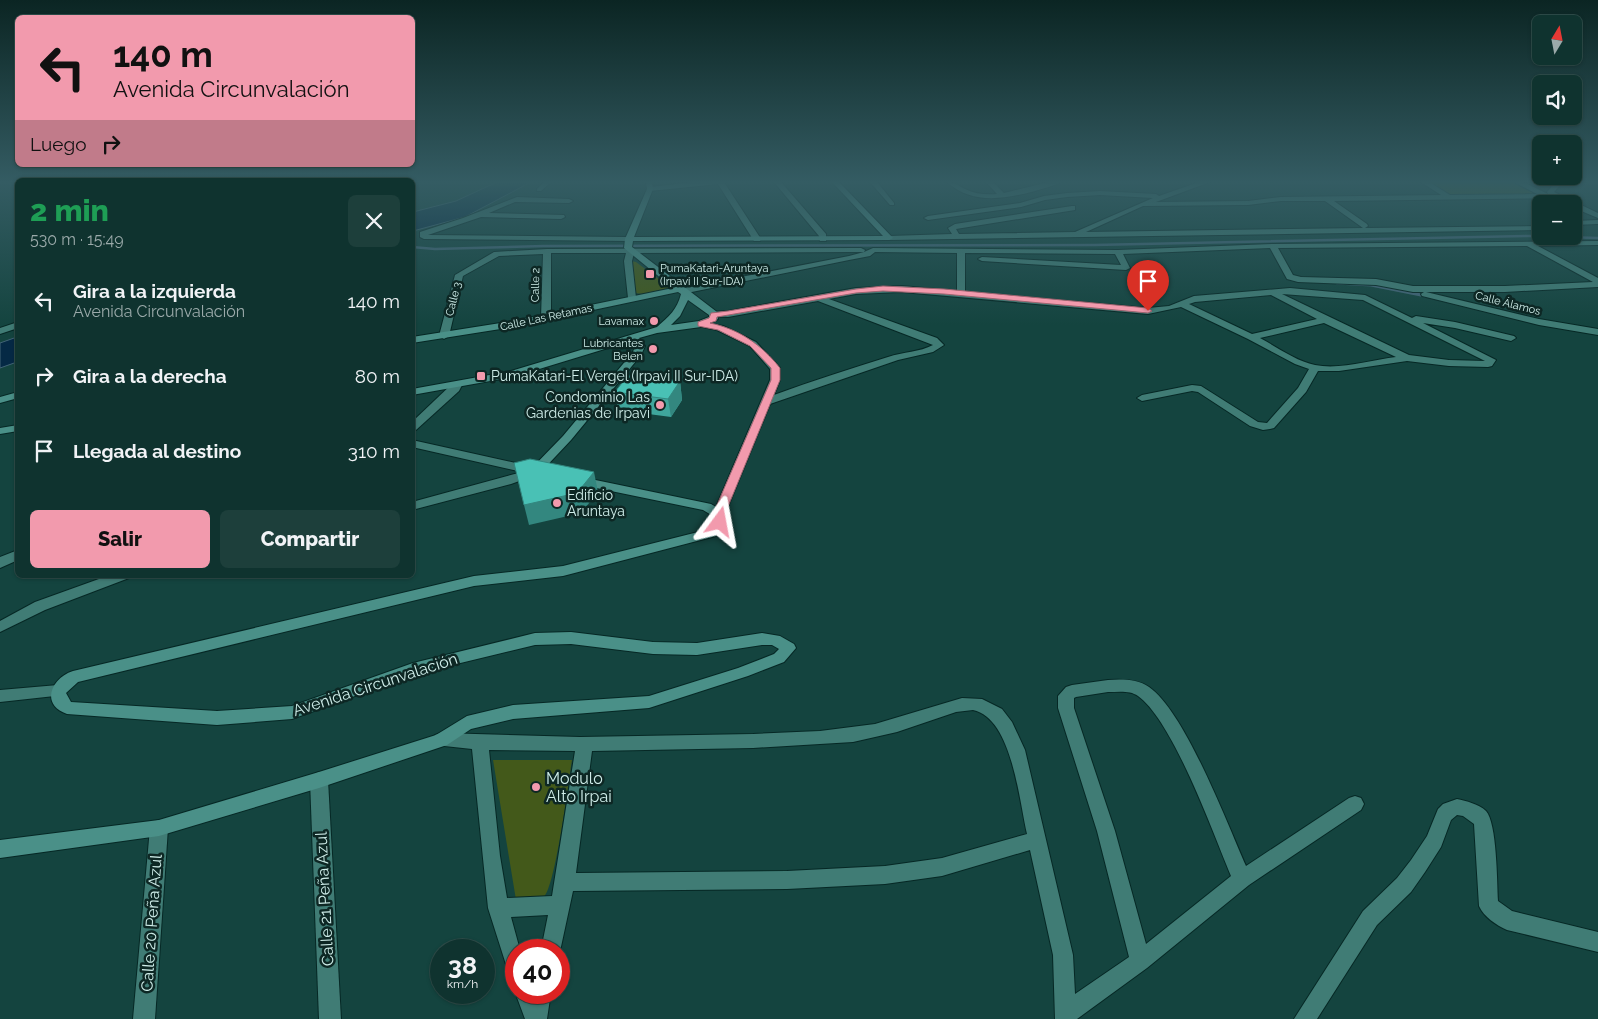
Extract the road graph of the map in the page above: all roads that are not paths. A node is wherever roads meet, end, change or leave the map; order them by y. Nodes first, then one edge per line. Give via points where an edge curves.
1 (436, 230) edge
2 (634, 230) edge
3 (751, 230) edge
4 (816, 230) edge
5 (881, 230) edge
6 (953, 230) edge
7 (1084, 230) edge
8 (1420, 230) edge
9 (1075, 234) junction
10 (957, 237) junction
11 (823, 238) junction
12 (889, 238) junction
13 (757, 239) junction
14 (1528, 244) junction
15 (1598, 244) edge
16 (628, 246) junction
17 (1273, 246) junction
18 (872, 250) junction
19 (548, 251) junction
20 (1118, 252) junction
21 (962, 254) junction
22 (1598, 283) edge
23 (1413, 289) junction
24 (682, 291) junction
25 (961, 293) junction
26 (1273, 293) junction
27 (817, 297) junction
28 (632, 298) junction
29 (1180, 304) junction
30 (704, 308) junction
31 (679, 314) junction
32 (714, 314) junction
33 (546, 318) junction
34 (1408, 318) junction
35 (1325, 320) junction
36 (697, 324) junction
37 (15, 325) edge
38 (1, 328) edge
39 (656, 330) junction
40 (1598, 332) edge
41 (444, 336) junction
42 (1251, 338) junction
43 (1511, 338) dead end
44 (634, 339) junction
45 (415, 340) edge
46 (1407, 358) junction
47 (1316, 368) junction
48 (457, 385) junction
49 (415, 392) edge
50 (15, 397) edge
51 (1142, 398) dead end
52 (0, 400) edge
53 (765, 402) junction
54 (415, 425) edge
55 (15, 428) edge
56 (0, 431) edge
57 (415, 444) edge
58 (535, 471) junction
59 (554, 475) edge
60 (573, 479) edge
61 (415, 505) edge
62 (719, 514) junction
63 (15, 556) edge
64 (0, 563) edge
65 (116, 578) edge
66 (0, 627) edge
67 (58, 691) junction
68 (0, 696) edge
69 (441, 740) junction
70 (480, 743) junction
71 (584, 744) junction
72 (318, 780) junction
73 (1355, 804) dead end
74 (159, 828) junction
75 (1037, 838) junction
76 (0, 849) edge
77 (1242, 879) junction
78 (565, 882) junction
79 (560, 905) junction
80 (498, 908) junction
81 (506, 939) edge
82 (552, 939) edge
83 (1598, 942) edge
84 (1140, 961) junction
85 (531, 1004) edge
86 (539, 1004) edge
87 (1066, 1016) edge
88 (536, 1018) edge
89 (144, 1019) edge
90 (330, 1019) edge
91 (1305, 1019) edge

1 - 16 street via 423,234 424,238
2 - 16 street
3 - 13 street
4 - 11 street
5 - 12 street
6 - 10 street
7 - 9 street
8 - 9 street
9 - 10 street
10 - 12 street
11 - 12 street
11 - 13 street
13 - 16 street
14 - 15 street
14 - 17 street
14 - 22 street
16 - 18 street
16 - 19 street
16 - 24 street
16 - 28 street
17 - 20 street
17 - 23 street via 1290,276 1295,278 1376,282
18 - 21 street
18 - 24 street via 849,258
19 - 33 street, Calle 2
19 - 41 street, Calle 3 via 498,254 459,275
20 - 21 street
20 - 21 street via 1126,268
21 - 25 street
22 - 23 street via 1505,289
23 - 40 street, Calle Álamos via 1539,322
24 - 28 street, Calle Las Retamas
24 - 30 street
24 - 31 street
25 - 27 street via 883,289
25 - 29 street via 1148,311
26 - 29 street via 1194,299
26 - 34 street via 1290,291 1365,298
26 - 35 street
27 - 32 street
27 - 53 street via 934,340 939,345 808,385
28 - 33 street, Calle Las Retamas
29 - 42 street
30 - 31 street
30 - 32 street
31 - 36 street via 683,322
31 - 39 street
32 - 36 street via 713,319
33 - 41 street, Calle Las Retamas
34 - 43 street
34 - 46 street via 1491,360 1488,364 1476,364
35 - 42 street
35 - 46 street
36 - 39 street
36 - 53 street via 720,328 753,344 775,368 775,380
37 - 38 street
39 - 44 street
41 - 45 street, Calle Las Retamas
42 - 47 street
44 - 48 street via 537,368
44 - 58 street via 640,346 638,353
46 - 47 street via 1339,368
47 - 51 street via 1302,390 1270,426 1263,428 1202,389
48 - 49 street
48 - 54 street
50 - 52 street
53 - 62 street
55 - 56 street
57 - 58 street
58 - 59 street
58 - 61 street
60 - 62 street via 707,508
62 - 67 street via 717,528 691,539 563,571 474,581 133,662 73,677
63 - 64 street
65 - 66 street via 40,606
67 - 68 street
67 - 69 street, Avenida Circunvalación via 67,708 217,718 292,712 413,669 535,639 571,638 653,648 697,649 762,639 775,640 789,648 779,658 743,672 649,702 513,712 467,723
69 - 70 street
69 - 72 street, Avenida Circunvalación
70 - 71 street
70 - 80 street
71 - 75 street via 844,736 931,715 959,704 975,704 1002,718 1017,750
71 - 78 street
72 - 74 street, Avenida Circunvalación
72 - 90 street, Calle 21 Peña Azul
73 - 77 street
74 - 76 street, Avenida Circunvalación
74 - 89 street, Calle 20 Peña Azul
75 - 78 street via 942,868 885,875 787,880
75 - 87 street via 1063,955
77 - 84 street
77 - 84 street via 1175,729 1156,702 1144,691 1122,686 1072,691 1066,696 1066,708 1106,831
78 - 79 street
79 - 80 street
79 - 82 street
80 - 81 street
83 - 91 street via 1507,920 1489,906 1483,823 1473,812 1457,807 1444,815 1434,841 1404,885 1370,918
84 - 87 street
85 - 88 street
86 - 88 street

